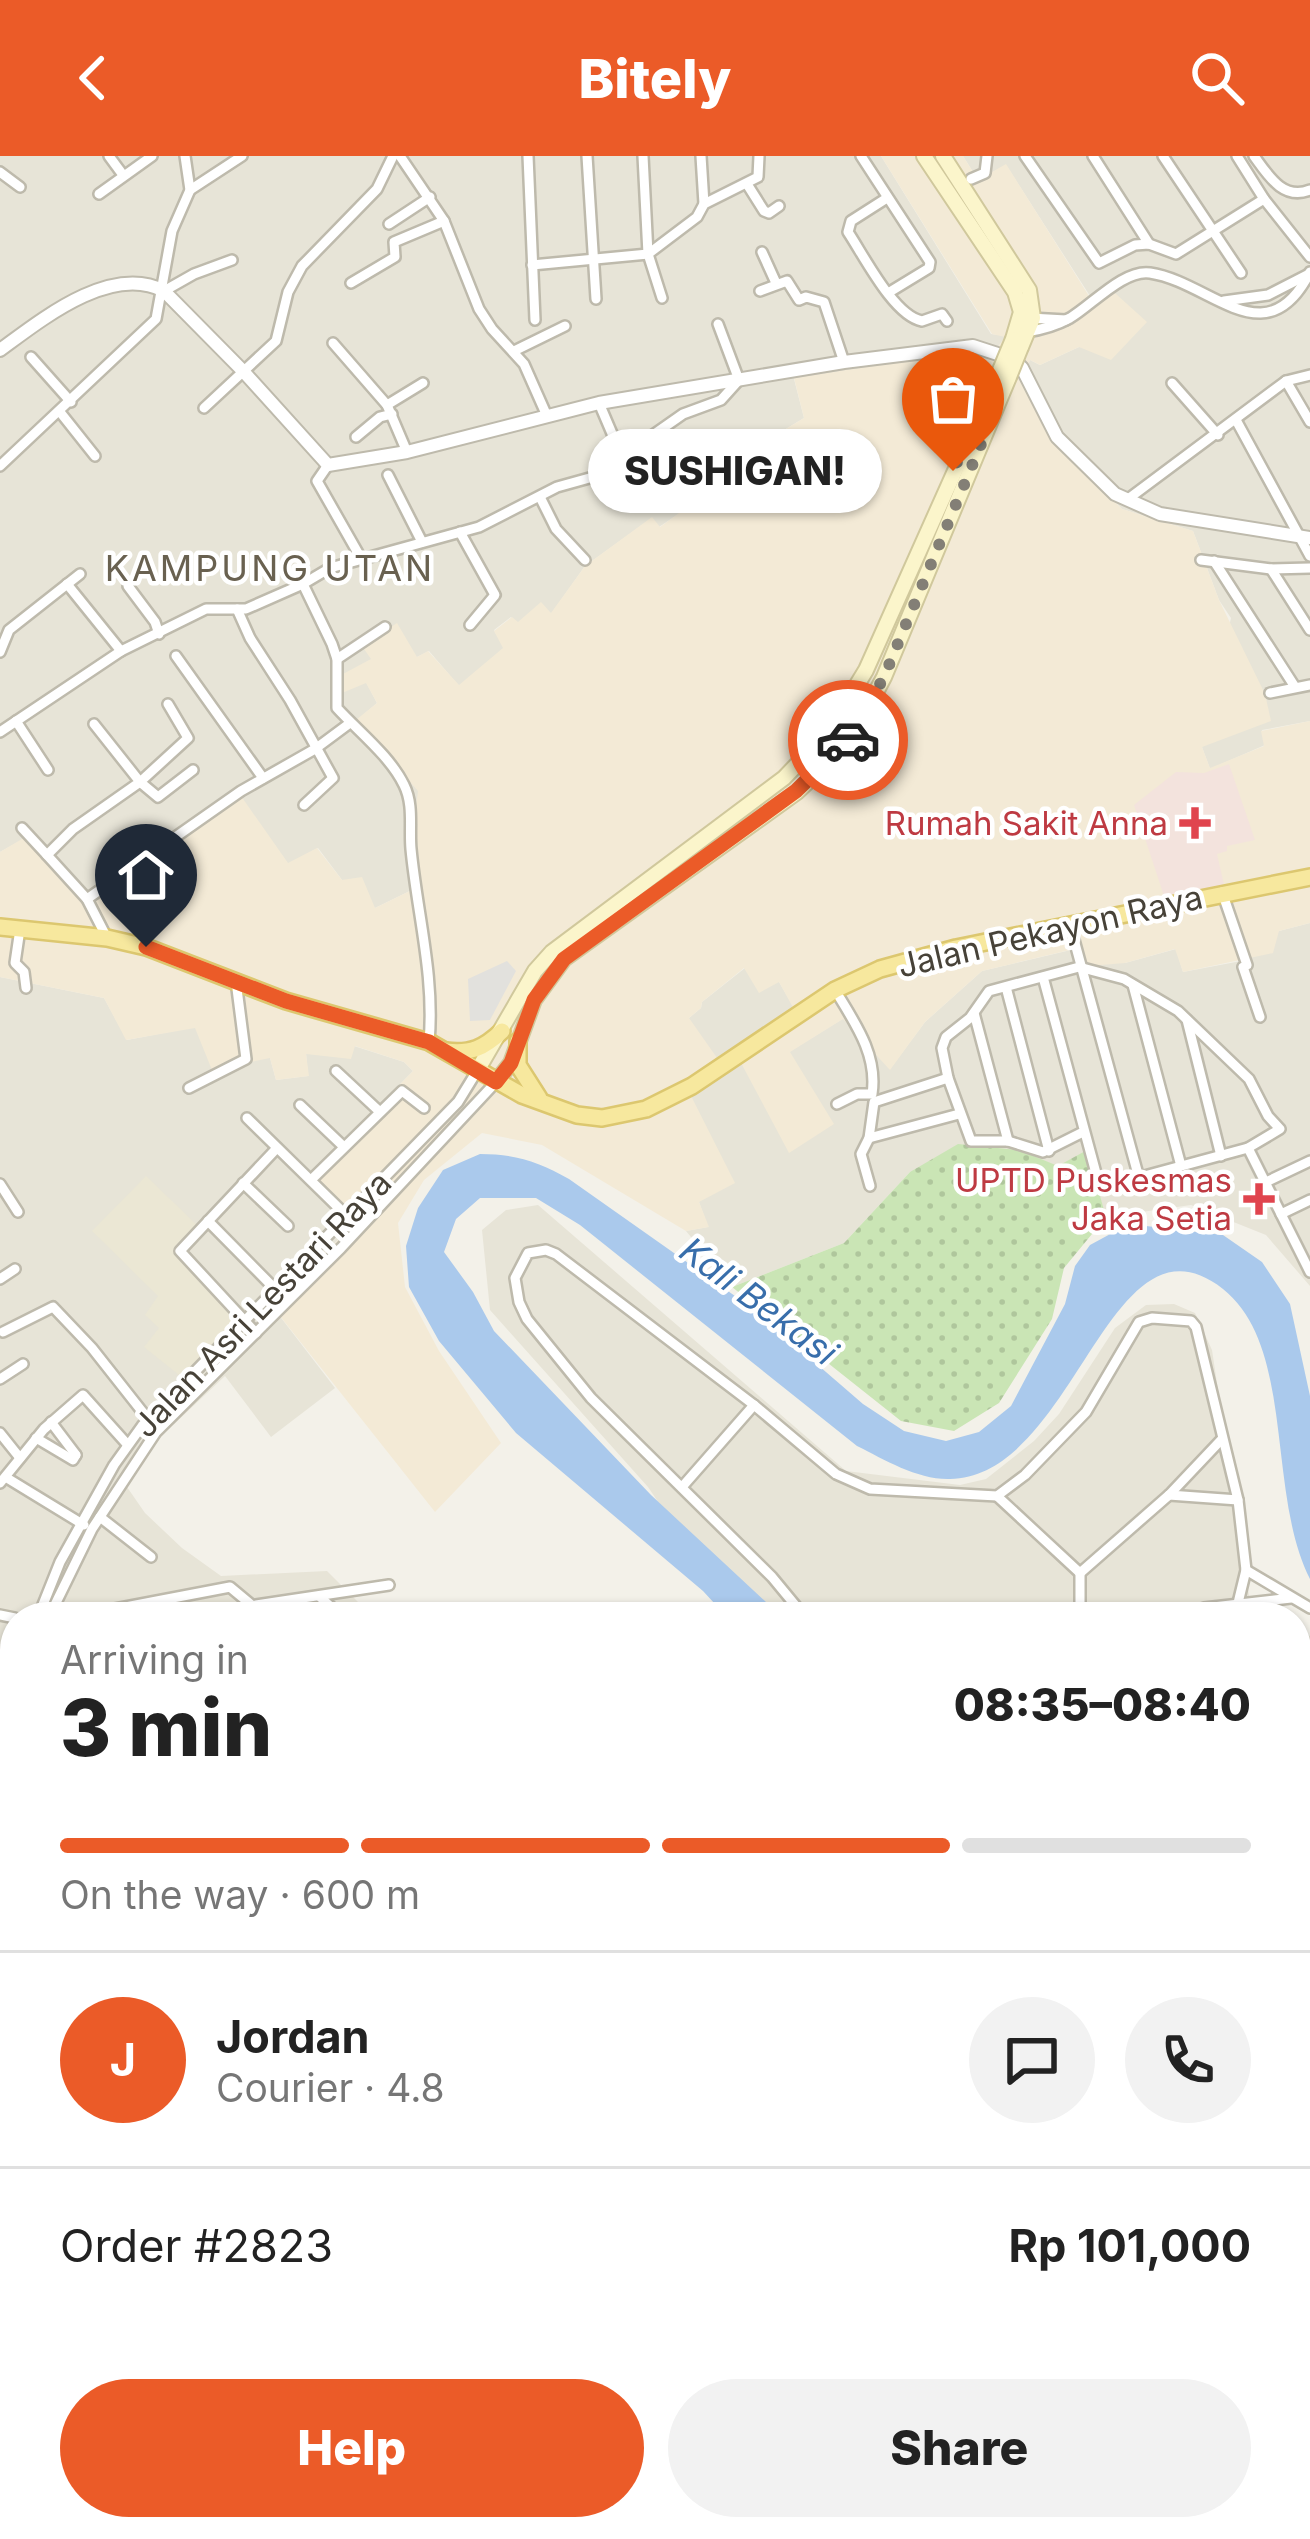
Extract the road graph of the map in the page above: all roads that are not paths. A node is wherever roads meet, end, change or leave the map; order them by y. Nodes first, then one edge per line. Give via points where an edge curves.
1 (109, 156) edge
2 (152, 156) edge
3 (184, 156) edge
4 (242, 156) edge
5 (397, 156) edge
6 (528, 156) edge
7 (587, 156) edge
8 (643, 156) edge
9 (701, 156) edge
10 (759, 156) edge
11 (861, 156) edge
12 (924, 156) edge
13 (943, 156) edge
14 (975, 156) edge
15 (1025, 156) edge
16 (1093, 156) edge
17 (1163, 156) edge
18 (1237, 156) edge
19 (1254, 156) edge
20 (988, 159) edge
21 (0, 172) edge
22 (123, 175) junction
23 (971, 179) dead end
24 (747, 184) junction
25 (20, 187) dead end
26 (190, 190) junction
27 (1310, 190) edge
28 (99, 194) dead end
29 (430, 197) junction
30 (887, 198) junction
31 (1264, 199) junction
32 (704, 204) junction
33 (778, 206) dead end
34 (968, 209) junction
35 (444, 220) junction
36 (389, 224) dead end
37 (1211, 230) junction
38 (1149, 244) junction
39 (762, 252) dead end
40 (648, 254) junction
41 (1310, 257) edge
42 (232, 260) dead end
43 (592, 260) junction
44 (532, 265) junction
45 (1241, 273) dead end
46 (1309, 273) edge
47 (351, 284) dead end
48 (776, 284) junction
49 (164, 291) junction
50 (760, 291) dead end
51 (888, 293) junction
52 (662, 298) dead end
53 (596, 299) dead end
54 (1033, 316) junction
55 (535, 320) dead end
56 (1066, 320) junction
57 (947, 321) dead end
58 (718, 324) dead end
59 (565, 326) dead end
60 (1020, 337) junction
61 (333, 343) dead end
62 (0, 350) edge
63 (514, 351) junction
64 (31, 357) dead end
65 (844, 362) junction
66 (243, 371) junction
67 (1310, 375) edge
68 (739, 380) junction
69 (1286, 381) junction
70 (423, 383) dead end
71 (1172, 383) dead end
72 (71, 402) junction
73 (599, 403) junction
74 (204, 408) dead end
75 (390, 409) junction
76 (60, 412) junction
77 (547, 416) junction
78 (1236, 420) junction
79 (1310, 422) edge
80 (1218, 434) junction
81 (356, 437) dead end
82 (407, 452) junction
83 (95, 456) dead end
84 (622, 457) junction
85 (328, 465) junction
86 (0, 466) edge
87 (388, 475) dead end
88 (540, 497) junction
89 (1126, 500) junction
90 (1310, 517) edge
91 (1293, 523) junction
92 (460, 532) junction
93 (1305, 537) edge
94 (422, 542) junction
95 (1310, 556) edge
96 (922, 559) junction
97 (362, 560) junction
98 (585, 560) dead end
99 (1202, 560) dead end
100 (1214, 561) junction
101 (1310, 568) edge
102 (1270, 569) junction
103 (80, 574) dead end
104 (68, 584) junction
105 (303, 584) junction
106 (128, 586) dead end
107 (237, 609) junction
108 (470, 625) dead end
109 (385, 626) dead end
110 (1310, 630) edge
111 (159, 634) junction
112 (0, 652) edge
113 (121, 652) junction
114 (176, 656) dead end
115 (337, 659) junction
116 (1310, 685) edge
117 (1295, 687) junction
118 (1270, 692) dead end
119 (168, 704) dead end
120 (16, 722) junction
121 (350, 723) junction
122 (94, 724) dead end
123 (0, 732) edge
124 (315, 749) junction
125 (48, 770) dead end
126 (193, 770) dead end
127 (263, 778) junction
128 (140, 782) junction
129 (304, 806) dead end
130 (22, 828) dead end
131 (47, 855) junction
132 (1310, 877) edge
133 (1222, 892) junction
134 (87, 899) junction
135 (1070, 926) junction
136 (0, 927) edge
137 (20, 929) junction
138 (589, 931) junction
139 (106, 938) junction
140 (1079, 967) junction
141 (1043, 976) junction
142 (236, 981) junction
143 (1133, 986) junction
144 (1006, 987) junction
145 (26, 988) dead end
146 (836, 990) junction
147 (974, 1013) junction
148 (1260, 1017) dead end
149 (1186, 1020) junction
150 (499, 1037) junction
151 (436, 1046) junction
152 (516, 1046) junction
153 (336, 1071) dead end
154 (477, 1071) junction
155 (948, 1078) junction
156 (496, 1082) junction
157 (189, 1088) dead end
158 (458, 1102) junction
159 (545, 1103) junction
160 (837, 1104) dead end
161 (300, 1105) dead end
162 (424, 1108) dead end
163 (380, 1112) junction
164 (469, 1112) junction
165 (958, 1114) junction
166 (247, 1118) dead end
167 (1083, 1132) junction
168 (869, 1138) junction
169 (1008, 1141) junction
170 (414, 1146) junction
171 (277, 1148) junction
172 (344, 1148) junction
173 (1248, 1148) junction
174 (1049, 1151) junction
175 (1221, 1156) junction
176 (425, 1158) junction
177 (1310, 1161) edge
178 (1181, 1166) junction
179 (1139, 1178) junction
180 (311, 1180) junction
181 (1266, 1182) junction
182 (243, 1183) junction
183 (0, 1184) edge
184 (870, 1186) dead end
185 (1310, 1200) edge
186 (18, 1212) dead end
187 (1281, 1214) junction
188 (347, 1216) junction
189 (208, 1221) junction
190 (288, 1226) dead end
191 (358, 1227) junction
192 (1310, 1243) edge
193 (1298, 1248) junction
194 (16, 1269) dead end
195 (1310, 1272) edge
196 (0, 1279) edge
197 (276, 1290) junction
198 (245, 1320) junction
199 (3, 1332) dead end
200 (256, 1333) junction
201 (23, 1364) dead end
202 (202, 1364) junction
203 (212, 1375) junction
204 (0, 1379) edge
205 (754, 1405) junction
206 (148, 1419) junction
207 (51, 1422) junction
208 (0, 1433) edge
209 (36, 1438) junction
210 (1222, 1439) junction
211 (128, 1444) junction
212 (20, 1458) junction
213 (4, 1480) edge
214 (105, 1480) junction
215 (117, 1487) junction
216 (682, 1487) junction
217 (1169, 1495) junction
218 (997, 1496) junction
219 (1238, 1500) junction
220 (100, 1517) junction
221 (81, 1524) junction
222 (92, 1529) junction
223 (151, 1557) dead end
224 (1246, 1570) junction
225 (1080, 1573) junction
226 (389, 1585) dead end
227 (319, 1595) junction
228 (1291, 1598) junction
229 (43, 1602) edge
230 (56, 1602) edge
231 (162, 1602) edge
232 (252, 1602) edge
233 (275, 1602) edge
234 (326, 1602) edge
235 (792, 1602) edge
236 (1080, 1602) edge
237 (1238, 1602) edge
238 (1267, 1602) edge
239 (1299, 1602) edge

1 - 22 street
2 - 22 street
3 - 26 street
4 - 26 street
5 - 29 street
5 - 66 street via 377,189 309,256 288,292 276,341
6 - 44 street
7 - 43 street
8 - 40 street
9 - 32 street
10 - 24 street via 760,171
11 - 30 street
12 - 34 main road
13 - 34 main road
14 - 20 street
15 - 38 street via 1094,262
16 - 38 street
17 - 37 street
18 - 31 street
19 - 27 street via 1281,188
20 - 23 street via 985,173
21 - 25 street
22 - 28 street
24 - 32 street
24 - 33 street via 764,211
26 - 49 street via 172,231
29 - 35 street
29 - 36 street
30 - 51 street via 848,224 848,232
30 - 51 street via 930,262
31 - 37 street
31 - 41 street
32 - 40 street
34 - 54 main road via 1029,290
34 - 60 main road via 1015,292
35 - 47 street via 394,242 395,257
35 - 63 street via 479,308
37 - 38 street via 1177,254
37 - 45 street
39 - 48 street
40 - 43 street
40 - 52 street
42 - 49 street
43 - 44 street
43 - 53 street
44 - 55 street
46 - 56 street via 1292,301 1243,312 1148,272
48 - 50 street
48 - 65 street via 787,281 800,300 824,302
49 - 62 street via 137,281 76,299
49 - 66 street
49 - 72 street via 151,325
51 - 57 street via 914,321 938,313
54 - 56 street
54 - 60 main road
56 - 60 street
58 - 68 street
59 - 63 street
60 - 96 main road, bridge
61 - 75 street
63 - 77 street
64 - 72 street
65 - 68 street
65 - 89 street via 954,346 1013,359 1057,437
66 - 74 street
66 - 85 street
67 - 69 street
68 - 73 street
68 - 84 street via 721,400 682,414
69 - 78 street
69 - 79 street
70 - 75 street
71 - 80 street
72 - 76 street
73 - 77 street
73 - 84 street
75 - 81 street
75 - 82 street
76 - 83 street
76 - 86 street
77 - 82 street
78 - 80 street
78 - 91 street
80 - 89 street
82 - 85 street
84 - 88 street
85 - 97 street via 317,481
87 - 94 street
88 - 92 street
88 - 98 street
89 - 93 street via 1160,514
90 - 91 street
91 - 93 street
92 - 94 street
92 - 108 street via 495,595
93 - 95 street
94 - 97 street
96 - 138 main road via 819,743
96 - 138 main road via 884,677 833,758
97 - 105 street
99 - 100 street
100 - 102 street
100 - 117 street
101 - 102 street
102 - 110 street
103 - 104 street
104 - 112 street via 9,630
104 - 113 street
105 - 107 street
105 - 115 street
106 - 111 street
107 - 111 street via 206,609
107 - 124 street
109 - 115 street
111 - 113 street
113 - 120 street
114 - 127 street
115 - 121 street via 336,705
116 - 117 street
117 - 118 street
119 - 128 street via 188,738
120 - 123 street
120 - 125 street
121 - 124 street
121 - 151 street via 405,787
122 - 128 street
124 - 127 street
124 - 129 street via 333,781
126 - 128 street via 158,797
127 - 134 street
128 - 131 street
130 - 131 street
131 - 134 street
132 - 133 main road, Jalan Pekayon Raya
133 - 135 main road, Jalan Pekayon Raya
133 - 148 street
134 - 139 street
135 - 140 street
135 - 146 main road, Jalan Pekayon Raya via 921,957
136 - 137 main road, Jalan Pekayon Raya
137 - 139 main road, Jalan Pekayon Raya
137 - 145 street via 15,961
138 - 150 main road via 535,971
138 - 152 main road via 547,979
139 - 142 main road, Jalan Pekayon Raya
140 - 141 street
140 - 143 street
140 - 179 street
141 - 144 street
141 - 167 street
142 - 151 main road, Jalan Pekayon Raya
142 - 157 street via 246,1060
143 - 149 street
143 - 178 street
144 - 147 street via 983,994
144 - 174 street
146 - 159 main road, Jalan Pekayon Raya via 646,1109 602,1118
146 - 160 street via 870,1051 874,1088
147 - 155 street via 946,1037
147 - 169 street
149 - 173 street via 1249,1079 1280,1127
149 - 175 street
150 - 151 main road via 473,1051
150 - 152 main road via 503,1051
150 - 154 main road
151 - 154 main road, Jalan Pekayon Raya
152 - 156 main road
152 - 159 main road via 522,1076
153 - 163 street
154 - 156 main road, Jalan Pekayon Raya
154 - 158 street, Jalan Asri Lestari Raya
155 - 165 street
155 - 168 street via 876,1100
156 - 159 main road, Jalan Pekayon Raya
156 - 164 street, Jalan Asri Lestari Raya
158 - 164 street
158 - 170 street, Jalan Asri Lestari Raya
161 - 172 street
162 - 163 street via 404,1090
163 - 172 street
164 - 176 street, Jalan Asri Lestari Raya
165 - 168 street
165 - 169 street via 975,1143
166 - 171 street
167 - 174 street
167 - 179 street via 1099,1186
168 - 184 street via 861,1154
169 - 174 street
170 - 176 street
170 - 188 street, Jalan Asri Lestari Raya
171 - 180 street
171 - 182 street
172 - 180 street
173 - 175 street
173 - 181 street
175 - 178 street
176 - 191 street, Jalan Asri Lestari Raya
177 - 181 street
178 - 179 street
180 - 188 street
181 - 187 street
182 - 189 street
182 - 190 street
183 - 186 street
185 - 187 street
187 - 193 street
188 - 191 street
188 - 197 street, Jalan Asri Lestari Raya
189 - 197 street
189 - 198 street via 180,1253
191 - 200 street, Jalan Asri Lestari Raya
192 - 193 street
193 - 195 street
194 - 196 street
197 - 198 street, Jalan Asri Lestari Raya
198 - 200 street
198 - 202 street, Jalan Asri Lestari Raya
199 - 206 street via 53,1307
200 - 203 street, Jalan Asri Lestari Raya
201 - 204 street
202 - 203 street
202 - 206 street, Jalan Asri Lestari Raya
203 - 215 street, Jalan Asri Lestari Raya via 156,1431
205 - 216 street
205 - 216 street via 556,1254 522,1258 516,1291 527,1319 591,1398
205 - 218 street via 857,1486
206 - 211 street, Jalan Asri Lestari Raya
207 - 209 street
207 - 209 street via 75,1460
207 - 211 street via 85,1395
208 - 212 street
209 - 212 street
210 - 217 street
210 - 218 street via 1195,1324 1144,1318 1086,1412
210 - 219 street
211 - 214 street, Jalan Asri Lestari Raya
212 - 213 street
213 - 221 street
214 - 215 street
214 - 221 street, Jalan Asri Lestari Raya
215 - 220 street, Jalan Asri Lestari Raya
216 - 235 street
217 - 219 street
217 - 225 street
218 - 225 street
219 - 224 street
220 - 222 street, Jalan Asri Lestari Raya
220 - 223 street
221 - 222 street
221 - 229 street, Jalan Asri Lestari Raya
222 - 230 street, Jalan Asri Lestari Raya
224 - 228 street
224 - 237 street
225 - 236 street
226 - 227 street
227 - 233 street
227 - 234 street
228 - 238 street
228 - 239 street
231 - 232 street via 230,1587

